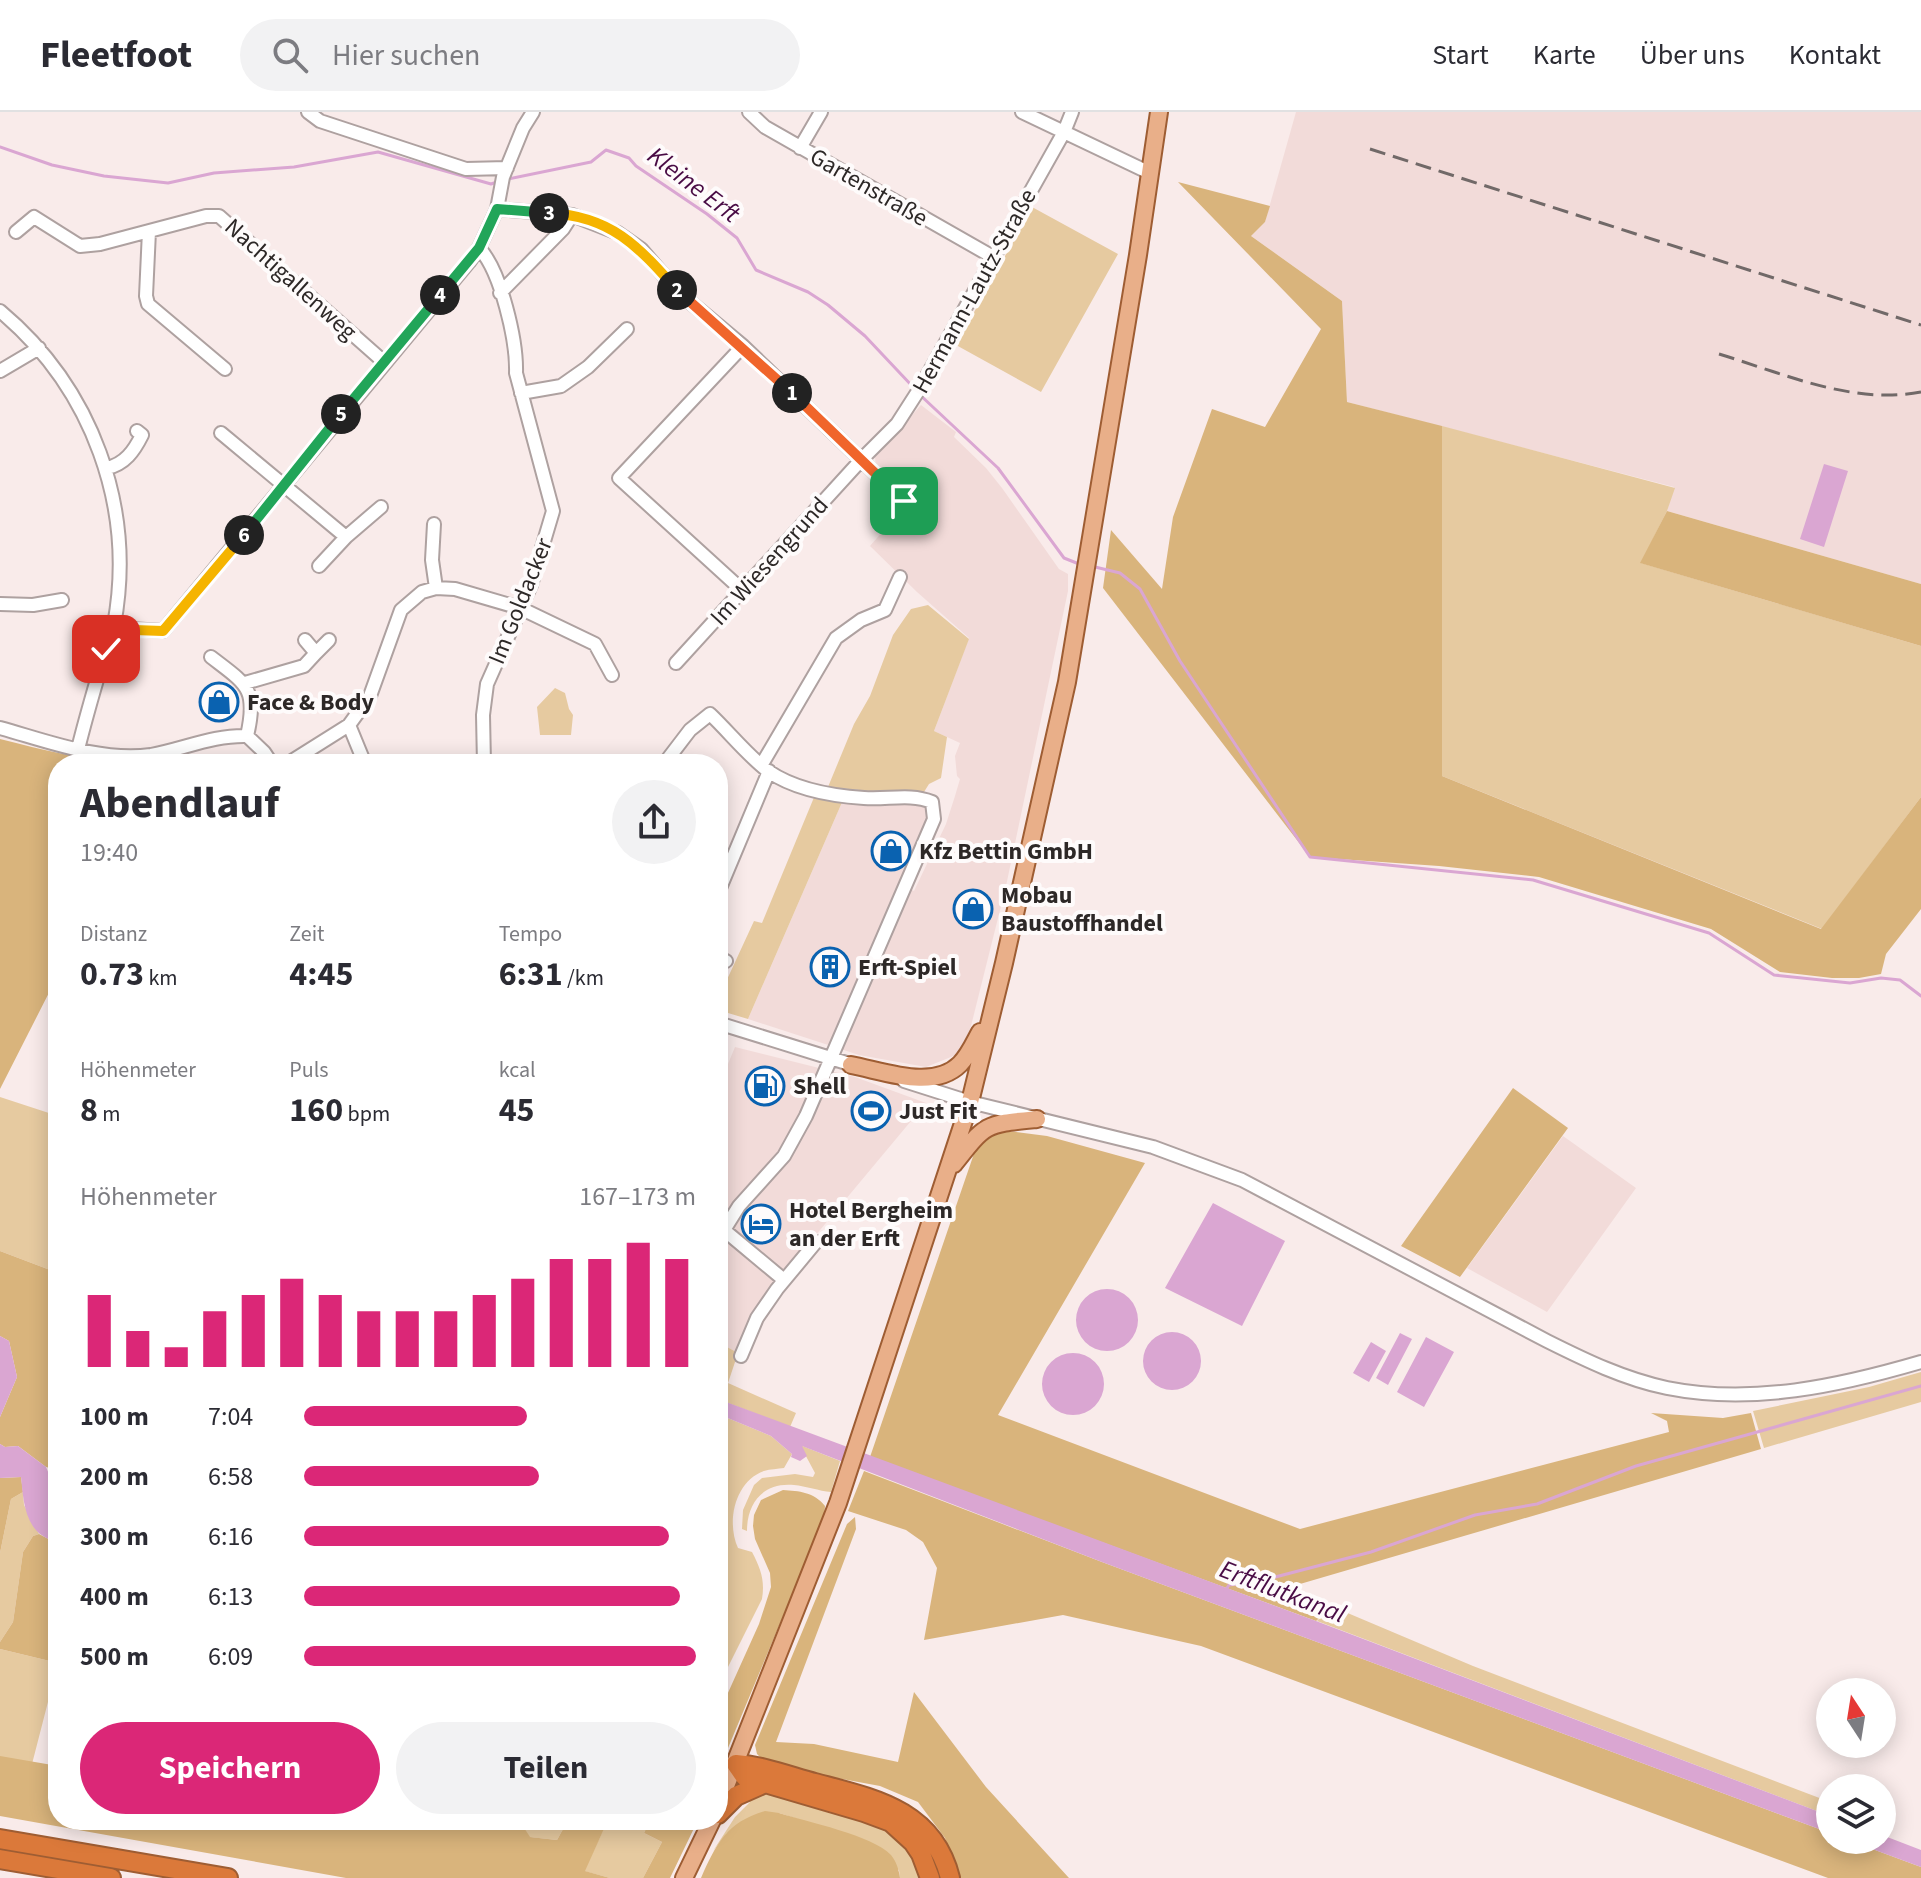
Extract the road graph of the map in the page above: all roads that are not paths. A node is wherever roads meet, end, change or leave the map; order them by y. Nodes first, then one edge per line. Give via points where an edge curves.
1 (308, 112) edge
2 (533, 112) edge
3 (749, 112) edge
4 (821, 112) edge
5 (1022, 112) edge
6 (1072, 112) edge
7 (1159, 112) edge
8 (1064, 132) junction
9 (800, 148) junction
10 (505, 173) junction
11 (1150, 173) junction
12 (497, 209) junction
13 (572, 215) junction
14 (149, 231) junction
15 (16, 232) dead end
16 (479, 248) junction
17 (993, 257) junction
18 (500, 293) junction
19 (0, 311) edge
20 (627, 329) dead end
21 (743, 346) junction
22 (39, 348) junction
23 (384, 362) junction
24 (225, 369) dead end
25 (0, 371) edge
26 (521, 393) junction
27 (137, 431) dead end
28 (221, 433) dead end
29 (862, 459) junction
30 (107, 468) junction
31 (286, 484) junction
32 (904, 501) dead end
33 (381, 507) dead end
34 (434, 524) dead end
35 (346, 537) junction
36 (319, 566) dead end
37 (900, 577) dead end
38 (436, 588) junction
39 (743, 591) junction
40 (62, 600) dead end
41 (0, 604) edge
42 (520, 608) junction
43 (114, 628) junction
44 (305, 640) dead end
45 (329, 640) dead end
46 (316, 653) junction
47 (211, 657) dead end
48 (676, 663) dead end
49 (612, 675) dead end
50 (245, 683) junction
51 (349, 725) junction
52 (0, 728) edge
53 (247, 736) junction
54 (78, 749) junction
55 (125, 754) edge
56 (153, 754) edge
57 (265, 754) edge
58 (303, 754) edge
59 (361, 754) edge
60 (484, 754) edge
61 (672, 754) edge
62 (765, 768) junction
63 (728, 853) edge
64 (991, 1013) junction
65 (728, 1026) edge
66 (832, 1059) junction
67 (851, 1065) junction
68 (970, 1102) junction
69 (1037, 1119) junction
70 (948, 1172) junction
71 (728, 1222) edge
72 (728, 1237) edge
73 (816, 1242) dead end
74 (784, 1280) junction
75 (741, 1356) dead end
76 (1921, 1362) edge
77 (736, 1764) junction
78 (728, 1783) edge
79 (763, 1784) junction
80 (728, 1804) edge
81 (707, 1830) edge
82 (0, 1839) edge
83 (0, 1859) edge
84 (111, 1878) edge
85 (228, 1878) edge
86 (684, 1878) edge
87 (930, 1878) edge
88 (950, 1878) edge

1 - 10 street via 320,121 466,169
2 - 10 street
3 - 9 street, Gartenstraße
4 - 9 street
5 - 8 street
6 - 8 street, Hermann-Lautz-Straße
7 - 11 main road
8 - 11 street
8 - 17 street, Hermann-Lautz-Straße
9 - 17 street, Gartenstraße
10 - 12 street
11 - 64 main road via 1067,682
12 - 13 street
12 - 16 street
13 - 18 street
13 - 21 street via 618,233 641,249 678,292
14 - 15 street, Nachtigallenweg via 80,246 34,217
14 - 23 street, Nachtigallenweg via 219,216
14 - 24 street via 148,304
16 - 18 street, Im Goldacker
16 - 23 street
17 - 29 street, Hermann-Lautz-Straße via 912,403
18 - 26 street, Im Goldacker
19 - 22 street
20 - 26 street via 561,386
21 - 29 street
21 - 39 street via 619,478
22 - 25 street
22 - 30 street via 89,425
23 - 31 street
26 - 42 street, Im Goldacker via 553,511
27 - 30 street via 142,435 134,451
28 - 31 street
29 - 32 street
29 - 39 street, Im Wiesengrund
30 - 43 street via 120,530
31 - 35 street
31 - 43 street via 163,631
33 - 35 street
34 - 38 street
35 - 36 street
37 - 62 street via 885,610 836,638
38 - 42 street
38 - 51 street via 422,592 401,610 370,696
39 - 48 street, Im Wiesengrund
40 - 41 street
42 - 49 street via 595,644
42 - 60 street, Im Goldacker via 487,684
43 - 54 street
44 - 46 street
45 - 46 street
46 - 50 street via 304,666
47 - 50 street
50 - 53 street via 251,706
51 - 58 street
51 - 59 street
52 - 54 street
53 - 56 street via 213,738
53 - 57 street
54 - 55 street
61 - 62 street via 710,714
62 - 63 street
62 - 66 street via 800,786 847,797 917,796 932,802 934,819
64 - 67 main road via 966,1057 941,1077
64 - 68 main road
65 - 66 street
66 - 67 street
66 - 71 street via 784,1156
67 - 68 street
68 - 69 street
68 - 70 main road
69 - 70 main road via 983,1129
69 - 76 street via 1153,1147 1242,1180 1589,1362 1666,1388 1780,1393
70 - 77 main road via 848,1475
72 - 74 street
73 - 74 street
74 - 75 street via 757,1318
77 - 78 main road
77 - 79 highway via 745,1777
77 - 88 highway via 893,1807 927,1832
79 - 80 highway
79 - 87 highway via 891,1822 913,1842
81 - 86 main road
82 - 85 highway
83 - 84 highway

